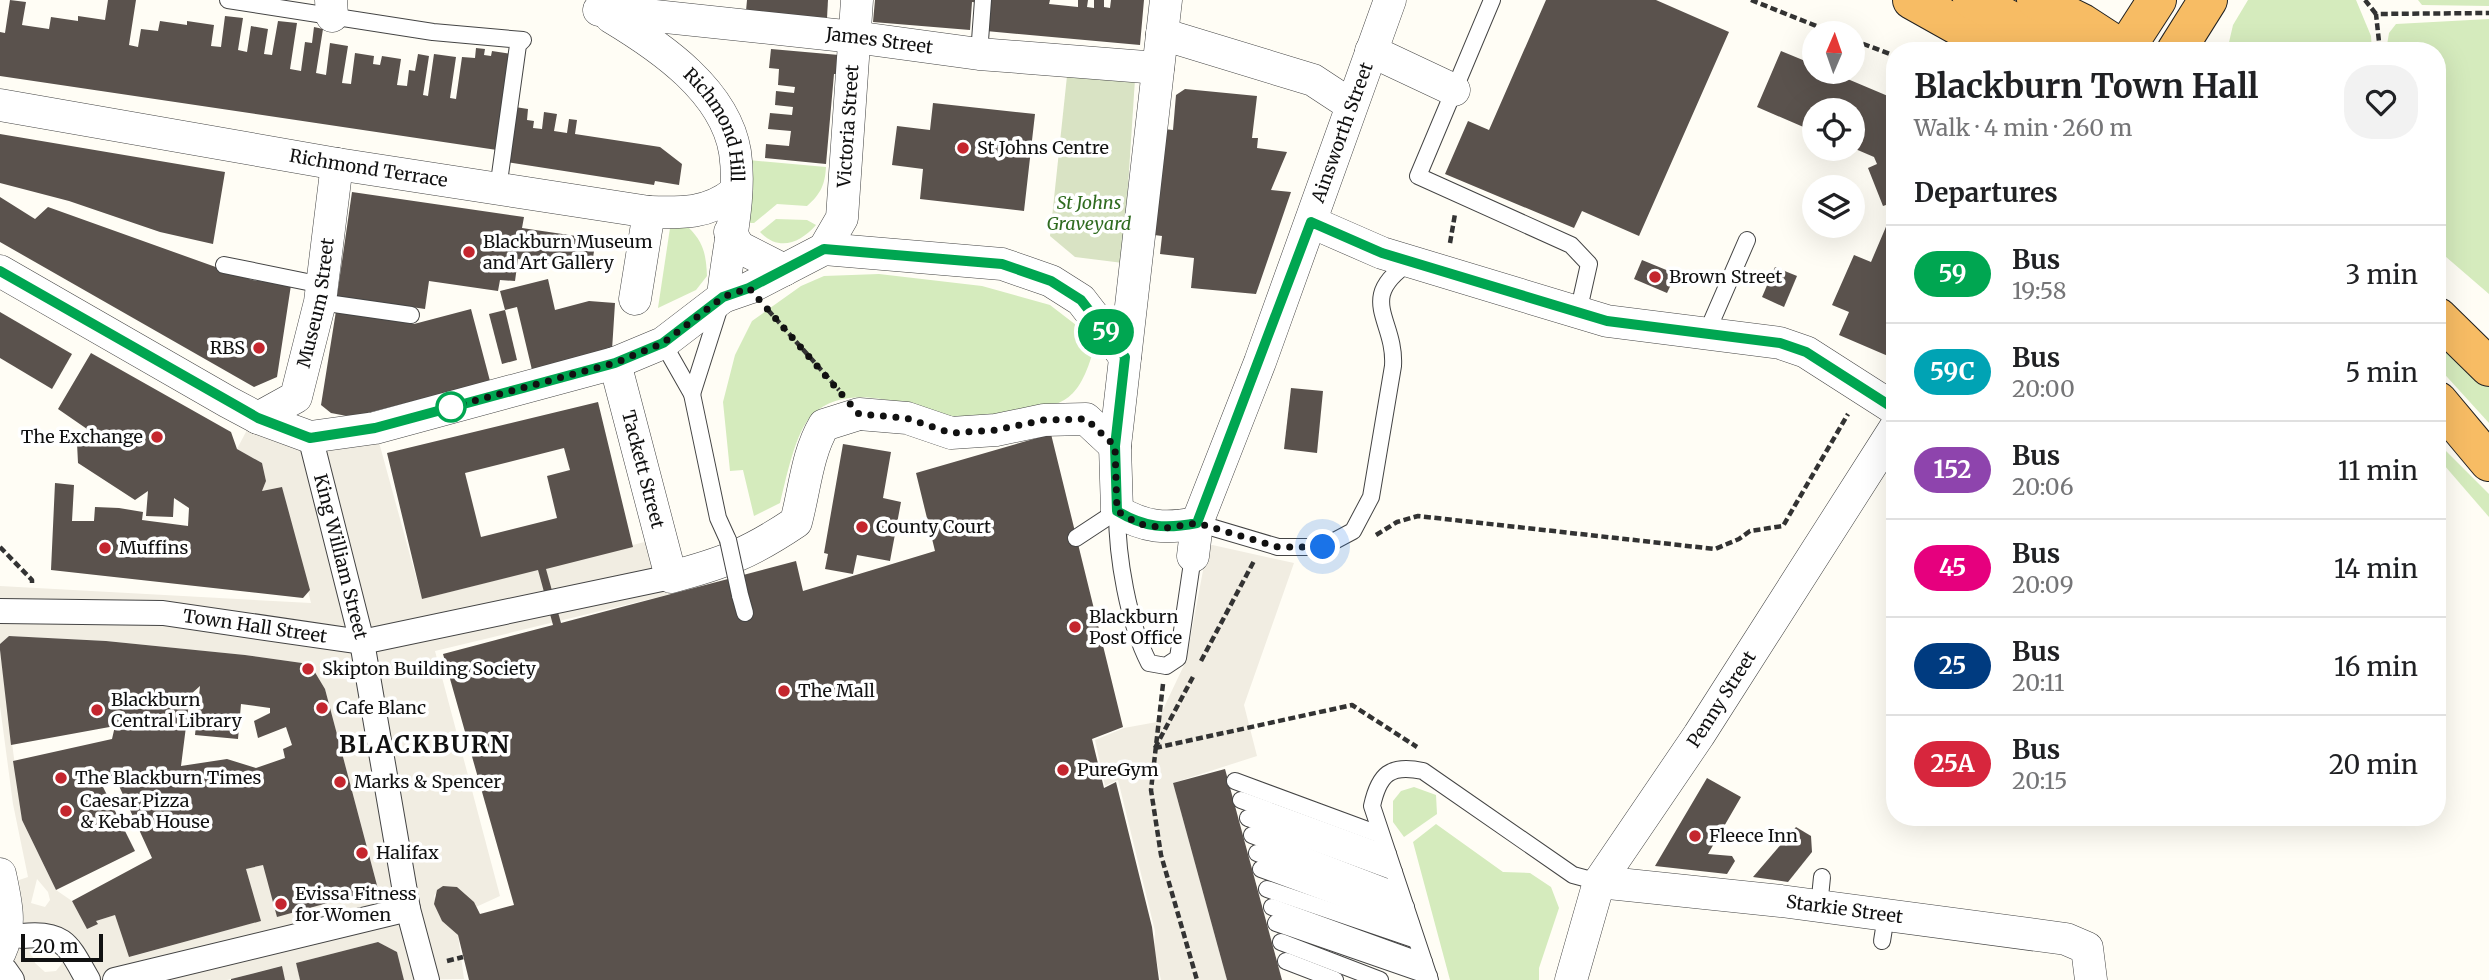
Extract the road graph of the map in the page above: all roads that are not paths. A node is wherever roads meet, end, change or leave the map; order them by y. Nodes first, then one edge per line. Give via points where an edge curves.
1 (228, 0) edge
2 (857, 0) edge
3 (983, 0) edge
4 (1166, 0) edge
5 (1390, 0) edge
6 (1492, 0) edge
7 (1912, 0) edge
8 (1972, 0) edge
9 (2036, 0) edge
10 (2157, 0) edge
11 (2208, 0) edge
12 (598, 5) edge
13 (331, 8) edge
14 (1162, 34) junction
15 (854, 37) junction
16 (1987, 42) edge
17 (2052, 42) edge
18 (2110, 42) edge
19 (2130, 42) edge
20 (2182, 42) edge
21 (1371, 51) junction
22 (979, 54) junction
23 (1158, 68) junction
24 (1454, 90) junction
25 (0, 105) edge
26 (1351, 105) junction
27 (337, 164) junction
28 (499, 189) junction
29 (734, 193) junction
30 (649, 212) junction
31 (1311, 222) junction
32 (730, 232) junction
33 (1746, 240) dead end
34 (824, 249) junction
35 (1410, 261) junction
36 (224, 265) dead end
37 (784, 270) junction
38 (0, 271) edge
39 (321, 293) junction
40 (736, 293) junction
41 (635, 299) dead end
42 (1578, 313) junction
43 (411, 314) dead end
44 (2446, 325) edge
45 (1707, 332) junction
46 (663, 343) junction
47 (1125, 357) junction
48 (615, 363) junction
49 (2489, 367) edge
50 (692, 394) junction
51 (1886, 403) edge
52 (2446, 411) edge
53 (258, 418) junction
54 (1886, 442) edge
55 (311, 443) junction
56 (1115, 446) junction
57 (2489, 462) edge
58 (1117, 511) junction
59 (1197, 523) junction
60 (1076, 538) dead end
61 (1193, 556) joint
62 (671, 577) junction
63 (0, 611) edge
64 (745, 613) dead end
65 (362, 642) junction
66 (1235, 781) dead end
67 (1241, 800) dead end
68 (1248, 818) dead end
69 (1252, 835) dead end
70 (1381, 835) junction
71 (1257, 853) dead end
72 (1388, 853) junction
73 (1262, 869) dead end
74 (1394, 872) junction
75 (0, 874) edge
76 (1599, 882) junction
77 (1267, 889) dead end
78 (1403, 900) junction
79 (408, 909) junction
80 (1274, 915) dead end
81 (1411, 924) junction
82 (1416, 940) junction
83 (1281, 942) dead end
84 (7, 944) edge
85 (1427, 973) edge
86 (88, 980) edge
87 (116, 980) edge
88 (427, 980) edge
89 (1308, 980) edge
90 (1335, 980) edge
91 (1380, 980) edge
92 (1571, 980) edge
93 (2091, 980) edge

1 - 13 lane
2 - 15 street, Victoria Street
3 - 22 lane
4 - 14 street
5 - 21 street, Ainsworth Street
6 - 24 lane
7 - 16 highway
8 - 17 highway
9 - 18 highway
10 - 19 highway
11 - 20 highway
12 - 15 street, James Street
12 - 29 street, Richmond Hill via 667,56 717,106 735,154
13 - 28 lane via 433,32 523,40 518,45
14 - 23 street
14 - 26 street via 1313,80
15 - 22 street, James Street
15 - 34 street, Victoria Street via 842,218
21 - 24 street
21 - 26 street, Ainsworth Street
22 - 23 street, James Street
23 - 47 street
24 - 42 lane via 1418,176 1571,245 1589,264
25 - 27 street, Richmond Terrace
26 - 31 street, Ainsworth Street
27 - 28 street, Richmond Terrace
27 - 39 street, Museum Street
28 - 30 street, Richmond Terrace
29 - 30 street, Richmond Terrace via 690,214
29 - 32 street, Richmond Hill
30 - 41 street
31 - 35 street
31 - 59 street, Ainsworth Street
32 - 37 street via 739,247
32 - 40 street, Richmond Hill
33 - 45 lane
34 - 37 street
34 - 47 street via 1002,264 1051,281 1081,300
35 - 42 street
35 - 59 lane via 1388,277 1380,305 1394,347 1393,366 1371,497 1353,531 1323,547 1278,547
36 - 39 lane
37 - 40 street
38 - 53 street
39 - 43 lane
39 - 53 street, Museum Street via 296,397
40 - 46 street
40 - 50 lane
42 - 45 street via 1607,321
44 - 49 highway
45 - 51 street via 1793,348
46 - 48 street
46 - 50 lane
47 - 56 street
48 - 55 street
48 - 62 street, Tackett Street
50 - 64 lane, bridge via 718,518 728,540
52 - 57 highway
53 - 55 street
54 - 76 street, Penny Street
55 - 65 street, King William Street
56 - 58 street
56 - 62 street via 1086,419 951,433 906,418 859,414 824,425 811,447 796,522 724,563
58 - 59 street via 1139,524 1166,528
58 - 60 lane
58 - 61 lane via 1117,545 1149,663 1166,666 1178,658
59 - 61 street, Ainsworth Street
62 - 65 street, Town Hall Street
63 - 65 street, Town Hall Street via 163,613
65 - 79 street, King William Street
66 - 70 lane
67 - 72 lane
68 - 74 lane
69 - 78 lane
70 - 72 lane
70 - 76 lane via 1372,806 1376,786 1386,774 1403,766 1423,771 1573,875
71 - 78 lane
72 - 74 lane
73 - 81 lane
74 - 78 lane
75 - 84 street
76 - 92 street, Penny Street
76 - 93 street, Starkie Street via 1821,892 1884,928 2066,939 2087,948
77 - 82 lane
78 - 81 lane
79 - 87 street
79 - 88 street, King William Street
80 - 85 lane
81 - 82 lane
82 - 85 lane
83 - 91 lane
84 - 86 street via 51,936 68,945
89 - 90 lane via 1287,966

